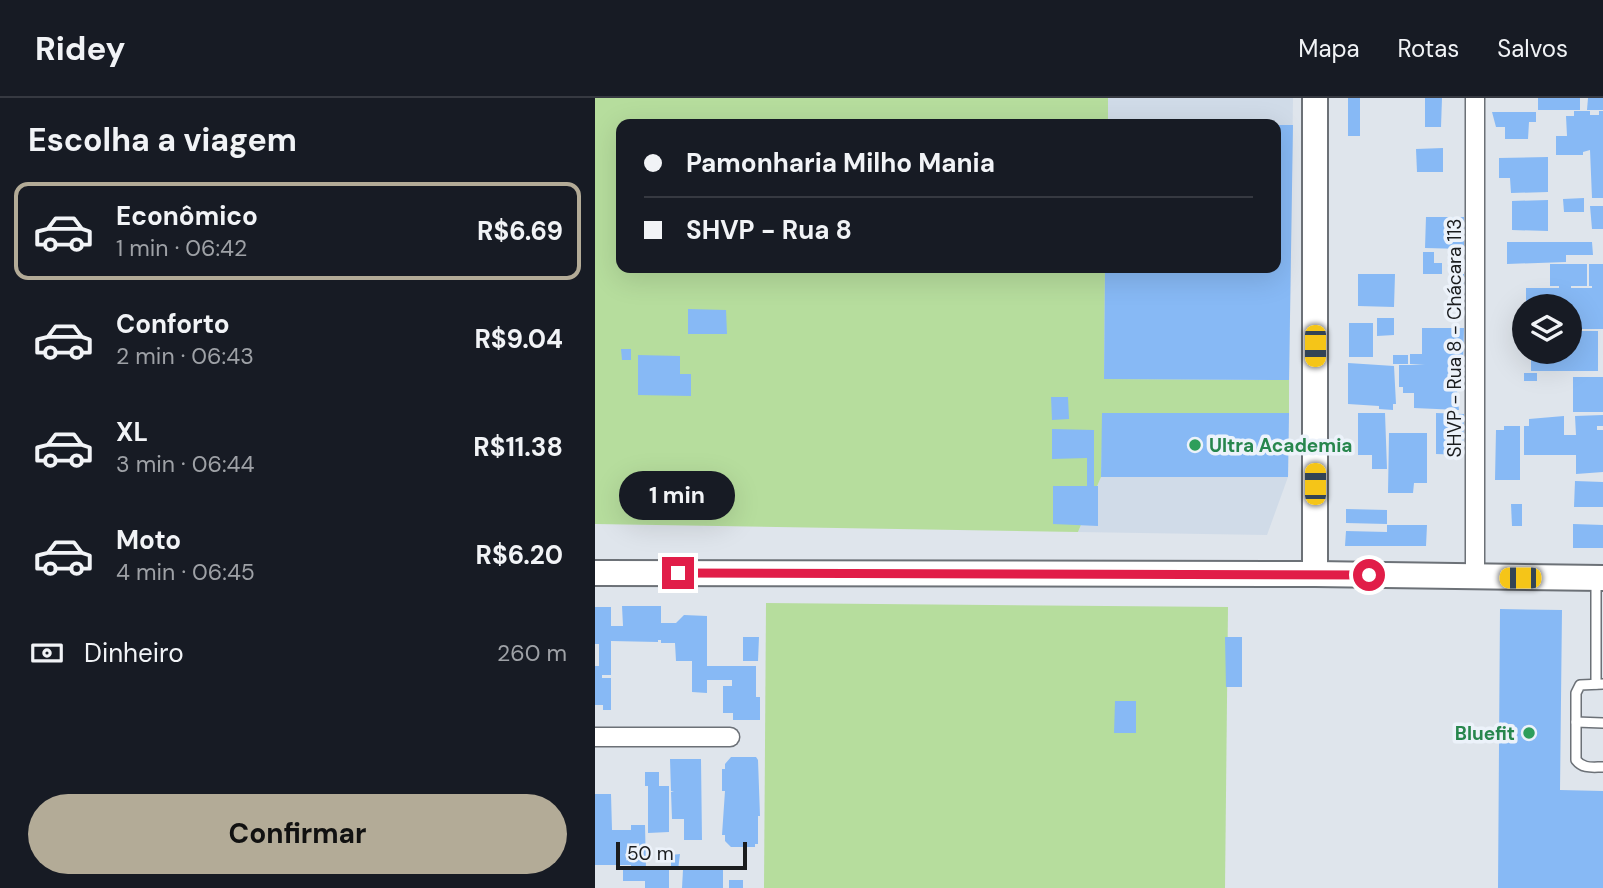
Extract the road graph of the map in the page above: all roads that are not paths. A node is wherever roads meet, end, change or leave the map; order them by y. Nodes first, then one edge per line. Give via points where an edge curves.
1 (1315, 98) edge
2 (1475, 98) edge
3 (595, 573) edge
4 (1315, 574) junction
5 (1475, 578) junction
6 (1599, 578) edge
7 (1600, 684) edge
8 (1576, 722) junction
9 (1603, 723) edge
10 (595, 737) edge
11 (730, 737) dead end
12 (1603, 767) edge

1 - 4 street
2 - 5 street, SHVP - Rua 8 - Chácara 113
3 - 4 street
4 - 5 street
5 - 6 street
6 - 7 lane
7 - 8 lane via 1580,685
8 - 9 lane
8 - 12 lane via 1576,760 1586,767
10 - 11 street

